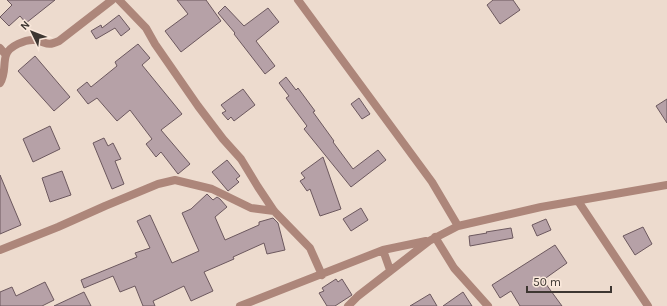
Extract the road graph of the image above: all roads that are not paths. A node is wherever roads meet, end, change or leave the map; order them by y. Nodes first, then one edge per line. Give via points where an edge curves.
1 (112, 0) edge
2 (119, 0) edge
3 (298, 0) edge
4 (3, 51) edge
5 (0, 82) edge
6 (667, 185) edge
7 (578, 201) junction
8 (274, 211) junction
9 (458, 226) junction
10 (432, 239) junction
11 (0, 250) edge
12 (383, 250) junction
13 (390, 270) junction
14 (322, 274) junction
15 (240, 306) edge
16 (348, 306) edge
17 (488, 306) edge
18 (648, 306) edge

1 - 4 street via 51,45 36,40 27,41
2 - 8 street via 146,28 198,106 241,159
3 - 9 street via 423,169
4 - 5 street via 4,72
6 - 7 street
7 - 9 street
7 - 18 street
8 - 11 street via 251,208 212,189 175,180 158,184
8 - 14 street via 310,248
9 - 10 street
10 - 12 street
10 - 13 street
10 - 17 street
12 - 13 street
12 - 14 street
13 - 16 street
14 - 15 street

